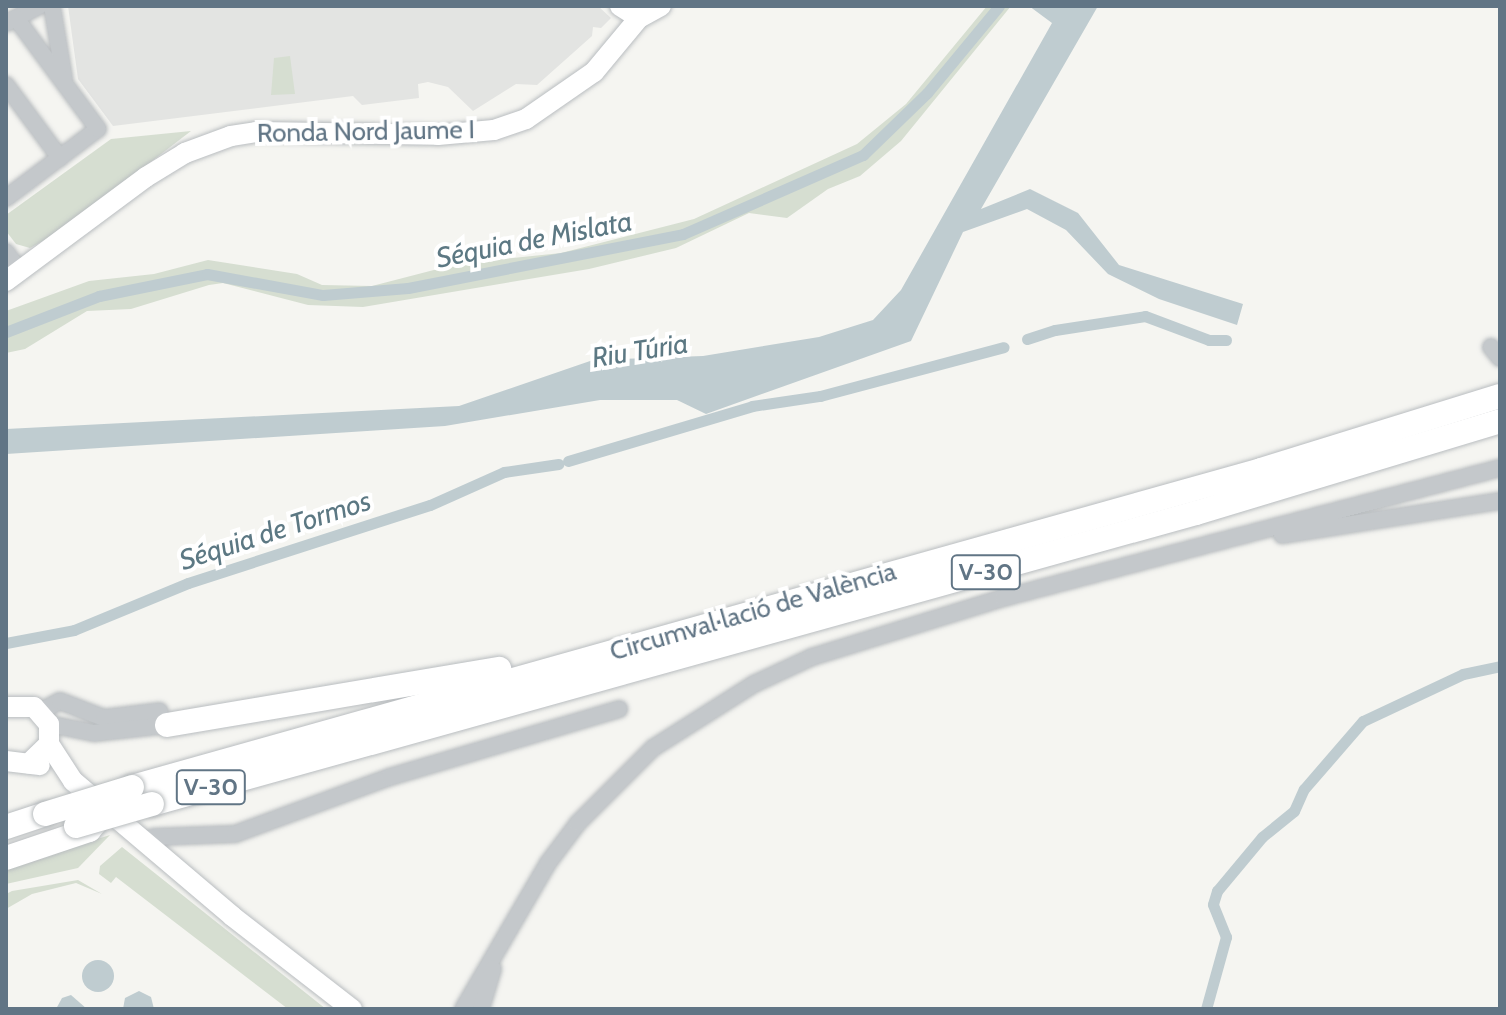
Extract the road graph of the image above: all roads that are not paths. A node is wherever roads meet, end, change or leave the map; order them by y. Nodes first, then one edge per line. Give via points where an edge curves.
1 (39, 6) edge
2 (52, 6) edge
3 (661, 6) edge
4 (628, 12) edge
5 (11, 20) edge
6 (54, 57) junction
7 (6, 85) edge
8 (60, 158) junction
9 (6, 198) edge
10 (6, 252) edge
11 (13, 276) edge
12 (1500, 396) edge
13 (1500, 421) edge
14 (1500, 468) edge
15 (1500, 501) edge
16 (1236, 538) junction
17 (769, 607) junction
18 (10, 701) edge
19 (619, 709) dead end
20 (163, 718) junction
21 (46, 726) junction
22 (6, 761) edge
23 (29, 763) junction
24 (73, 781) junction
25 (84, 826) junction
26 (6, 827) edge
27 (146, 843) junction
28 (6, 847) edge
29 (6, 858) edge
30 (505, 934) junction
31 (352, 1007) edge
32 (463, 1009) edge
33 (481, 1009) edge

1 - 5 street
2 - 6 street
3 - 4 main road, Ronda Nord Jaume I
4 - 11 main road, Ronda Nord Jaume I via 614,45 594,72 560,100 494,130 438,135 256,132 185,153
5 - 6 street
6 - 8 street via 65,84 98,129
7 - 8 street
8 - 9 street
10 - 11 street
12 - 17 highway, Circumval·lació de València / V-30 via 1261,470
13 - 25 highway, Circumval·lació de València / V-30, bridge via 1196,513
14 - 16 street
15 - 16 street
16 - 30 street via 1003,598 812,657 754,684 698,716 620,777 548,863
17 - 20 highway via 388,691
17 - 26 highway, Circumval·lació de València / V-30, bridge
18 - 21 main road
19 - 27 street via 390,777 235,834 154,837
20 - 21 street via 94,733
20 - 21 street via 112,719 60,701
21 - 23 main road
21 - 24 main road
22 - 23 main road
23 - 24 main road
24 - 27 main road
25 - 28 highway, Circumval·lació de València / V-30
25 - 29 highway
27 - 31 main road
30 - 32 street
30 - 33 street

